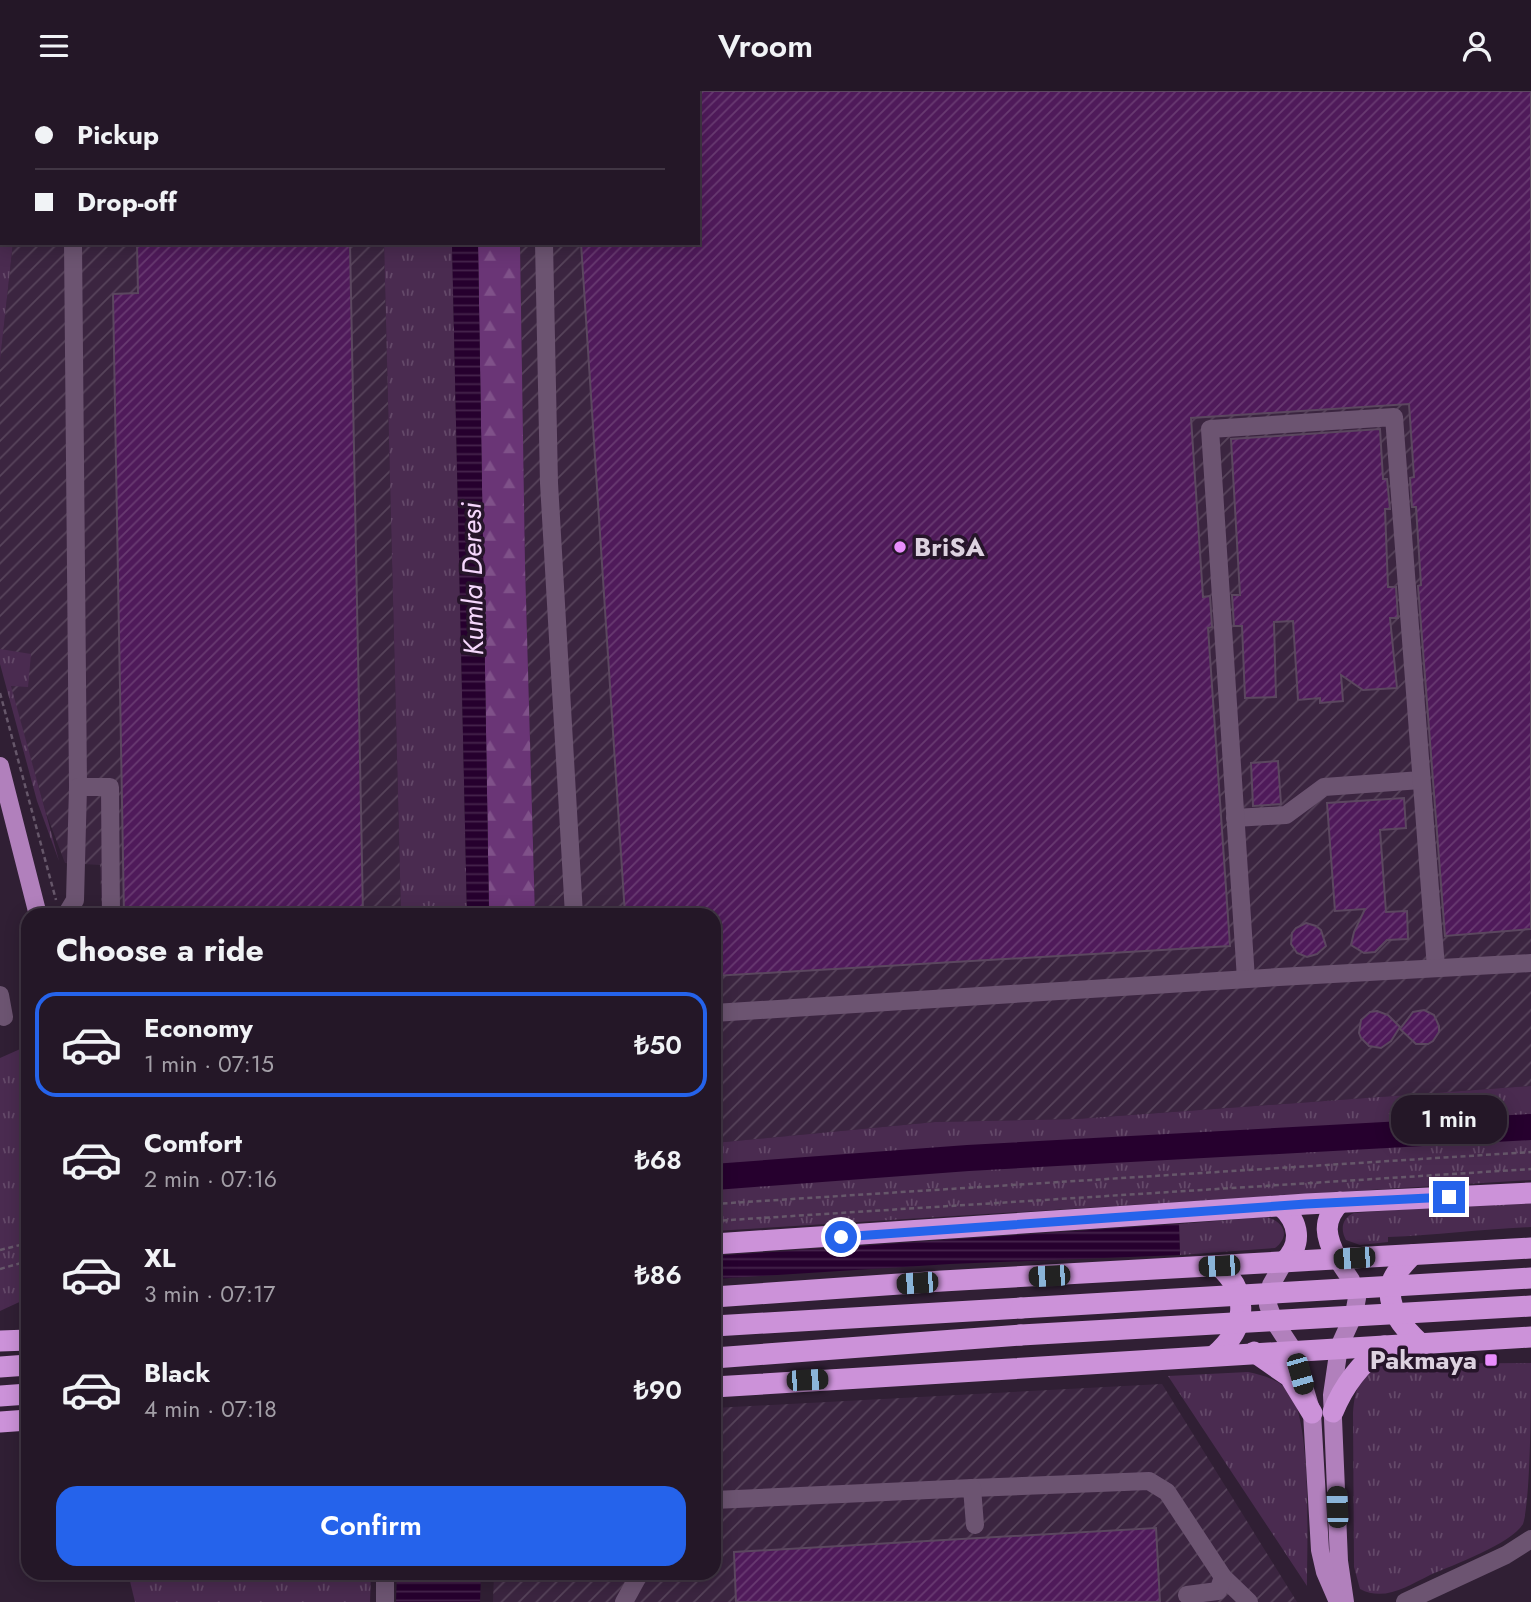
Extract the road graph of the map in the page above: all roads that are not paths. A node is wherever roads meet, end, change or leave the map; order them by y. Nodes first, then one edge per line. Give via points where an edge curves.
1 (73, 245) edge
2 (544, 245) edge
3 (0, 766) edge
4 (1422, 780) junction
5 (78, 787) junction
6 (1235, 818) junction
7 (36, 908) edge
8 (66, 908) edge
9 (111, 908) edge
10 (574, 908) edge
11 (1531, 963) edge
12 (1436, 968) junction
13 (1245, 979) junction
14 (0, 995) edge
15 (721, 1013) edge
16 (4, 1017) dead end
17 (1531, 1193) edge
18 (1340, 1202) junction
19 (1281, 1206) junction
20 (721, 1244) edge
21 (1531, 1248) edge
22 (1412, 1255) junction
23 (1337, 1259) junction
24 (1284, 1262) junction
25 (1219, 1266) junction
26 (1531, 1278) edge
27 (791, 1293) junction
28 (721, 1297) edge
29 (1531, 1306) edge
30 (721, 1307) edge
31 (721, 1326) edge
32 (1531, 1337) edge
33 (1421, 1343) junction
34 (1384, 1346) junction
35 (1339, 1347) junction
36 (1293, 1350) junction
37 (1254, 1352) junction
38 (1215, 1355) junction
39 (721, 1357) edge
40 (21, 1366) edge
41 (0, 1367) edge
42 (721, 1376) edge
43 (807, 1380) junction
44 (721, 1386) edge
45 (21, 1394) edge
46 (0, 1396) edge
47 (1322, 1412) junction
48 (21, 1420) edge
49 (0, 1422) edge
50 (972, 1488) junction
51 (721, 1500) edge
52 (975, 1525) dead end
53 (1531, 1539) edge
54 (1223, 1577) junction
55 (385, 1580) edge
56 (636, 1580) edge
57 (1188, 1595) dead end
58 (385, 1602) edge
59 (624, 1602) edge
60 (1249, 1602) edge
61 (1338, 1602) edge
62 (1345, 1602) edge
63 (1405, 1602) edge

1 - 5 street
2 - 10 street via 549,483
3 - 7 main road
4 - 6 street via 1324,787 1286,815
4 - 6 street via 1394,417 1210,429
4 - 12 street
5 - 8 street via 75,900
5 - 9 street via 110,787
6 - 13 street
11 - 12 street
12 - 13 street
13 - 15 street
14 - 16 street
17 - 18 highway
18 - 19 highway
18 - 23 highway via 1327,1221 1326,1232
19 - 20 highway
19 - 24 highway via 1291,1215 1297,1233 1293,1251
21 - 22 highway
22 - 23 highway
22 - 33 highway via 1392,1283 1392,1300 1397,1318
23 - 24 highway
23 - 35 main road via 1357,1298
24 - 25 highway
24 - 36 main road via 1271,1285 1268,1305
25 - 27 highway
25 - 38 highway via 1238,1288 1241,1310 1237,1330
26 - 31 highway, bridge
27 - 28 highway
27 - 30 highway
29 - 39 highway, bridge
32 - 33 highway
33 - 34 highway
34 - 35 highway
34 - 47 highway via 1364,1361
35 - 36 highway
35 - 47 main road via 1332,1395
36 - 37 highway
36 - 47 main road
37 - 38 highway
37 - 47 highway via 1290,1377
38 - 43 highway
40 - 41 highway
42 - 43 highway
43 - 44 highway
45 - 46 highway
47 - 61 main road via 1320,1550
47 - 62 main road
48 - 49 highway
50 - 51 street
50 - 52 street
50 - 54 street via 1149,1481 1167,1492
53 - 63 street
54 - 57 street via 1218,1591
54 - 60 street
55 - 58 street
56 - 59 street

